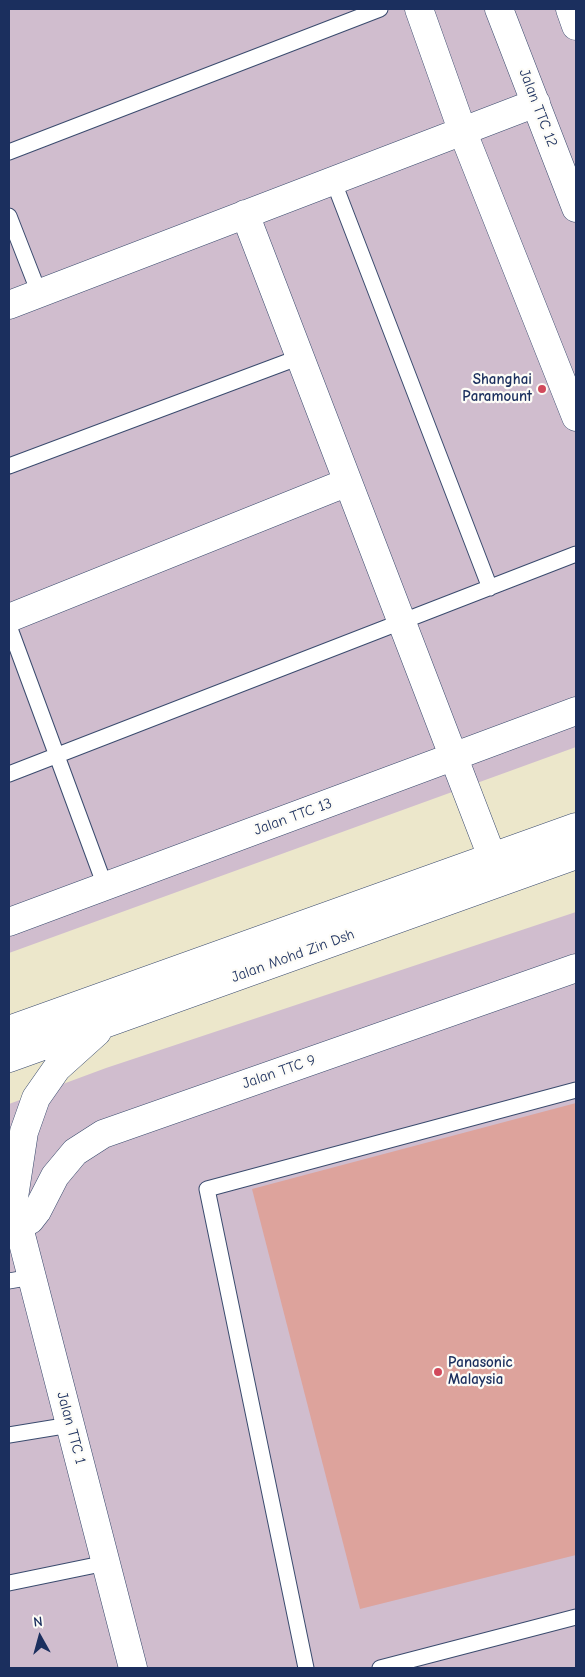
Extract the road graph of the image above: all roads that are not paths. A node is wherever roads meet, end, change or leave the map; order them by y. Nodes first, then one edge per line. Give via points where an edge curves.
1 (380, 9) edge
2 (419, 9) edge
3 (499, 9) edge
4 (570, 9) edge
5 (576, 26) edge
6 (536, 103) junction
7 (462, 130) junction
8 (9, 152) edge
9 (333, 180) junction
10 (576, 208) edge
11 (245, 214) junction
12 (9, 216) edge
13 (39, 293) junction
14 (9, 305) edge
15 (300, 357) junction
16 (576, 417) edge
17 (9, 466) edge
18 (348, 482) junction
19 (576, 554) edge
20 (490, 588) junction
21 (9, 618) edge
22 (402, 622) junction
23 (9, 626) edge
24 (576, 711) edge
25 (57, 755) junction
26 (453, 757) junction
27 (9, 774) edge
28 (576, 827) edge
29 (576, 855) edge
30 (492, 857) junction
31 (105, 886) junction
32 (9, 922) edge
33 (576, 968) edge
34 (106, 1023) junction
35 (9, 1030) edge
36 (9, 1058) edge
37 (576, 1090) edge
38 (12, 1204) edge
39 (20, 1279) edge
40 (70, 1425) junction
41 (9, 1435) edge
42 (106, 1563) junction
43 (9, 1584) edge
44 (576, 1618) edge
45 (133, 1668) edge
46 (306, 1668) edge
47 (380, 1668) edge

1 - 8 lane
2 - 7 street
3 - 6 street, Jalan TTC 12
4 - 5 street
6 - 7 street
6 - 10 street, Jalan TTC 12
7 - 9 street
7 - 16 street
9 - 11 street
9 - 20 lane
11 - 13 street
11 - 15 street
12 - 13 lane
13 - 14 street
15 - 17 lane
15 - 18 street
18 - 21 street
18 - 22 street
19 - 20 lane
20 - 22 lane
22 - 25 lane
22 - 26 street
23 - 25 lane
24 - 26 street, Jalan TTC 13
25 - 27 lane
25 - 31 lane
26 - 30 street
26 - 31 street, Jalan TTC 13
28 - 30 street, Jalan Mohd Zin Dsh
29 - 34 street, Jalan Mohd Zin Dsh
30 - 35 street, Jalan Mohd Zin Dsh
31 - 32 street, Jalan TTC 13
33 - 38 street, Jalan TTC 9 via 103,1134 75,1152 55,1176 30,1220
34 - 36 street, Jalan Mohd Zin Dsh
34 - 38 street via 58,1068 36,1098 24,1132
37 - 46 lane via 207,1189
38 - 39 street, Jalan TTC 1
39 - 40 street, Jalan TTC 1
40 - 41 lane
40 - 42 street, Jalan TTC 1
42 - 43 lane
42 - 45 street, Jalan TTC 1
44 - 47 lane

